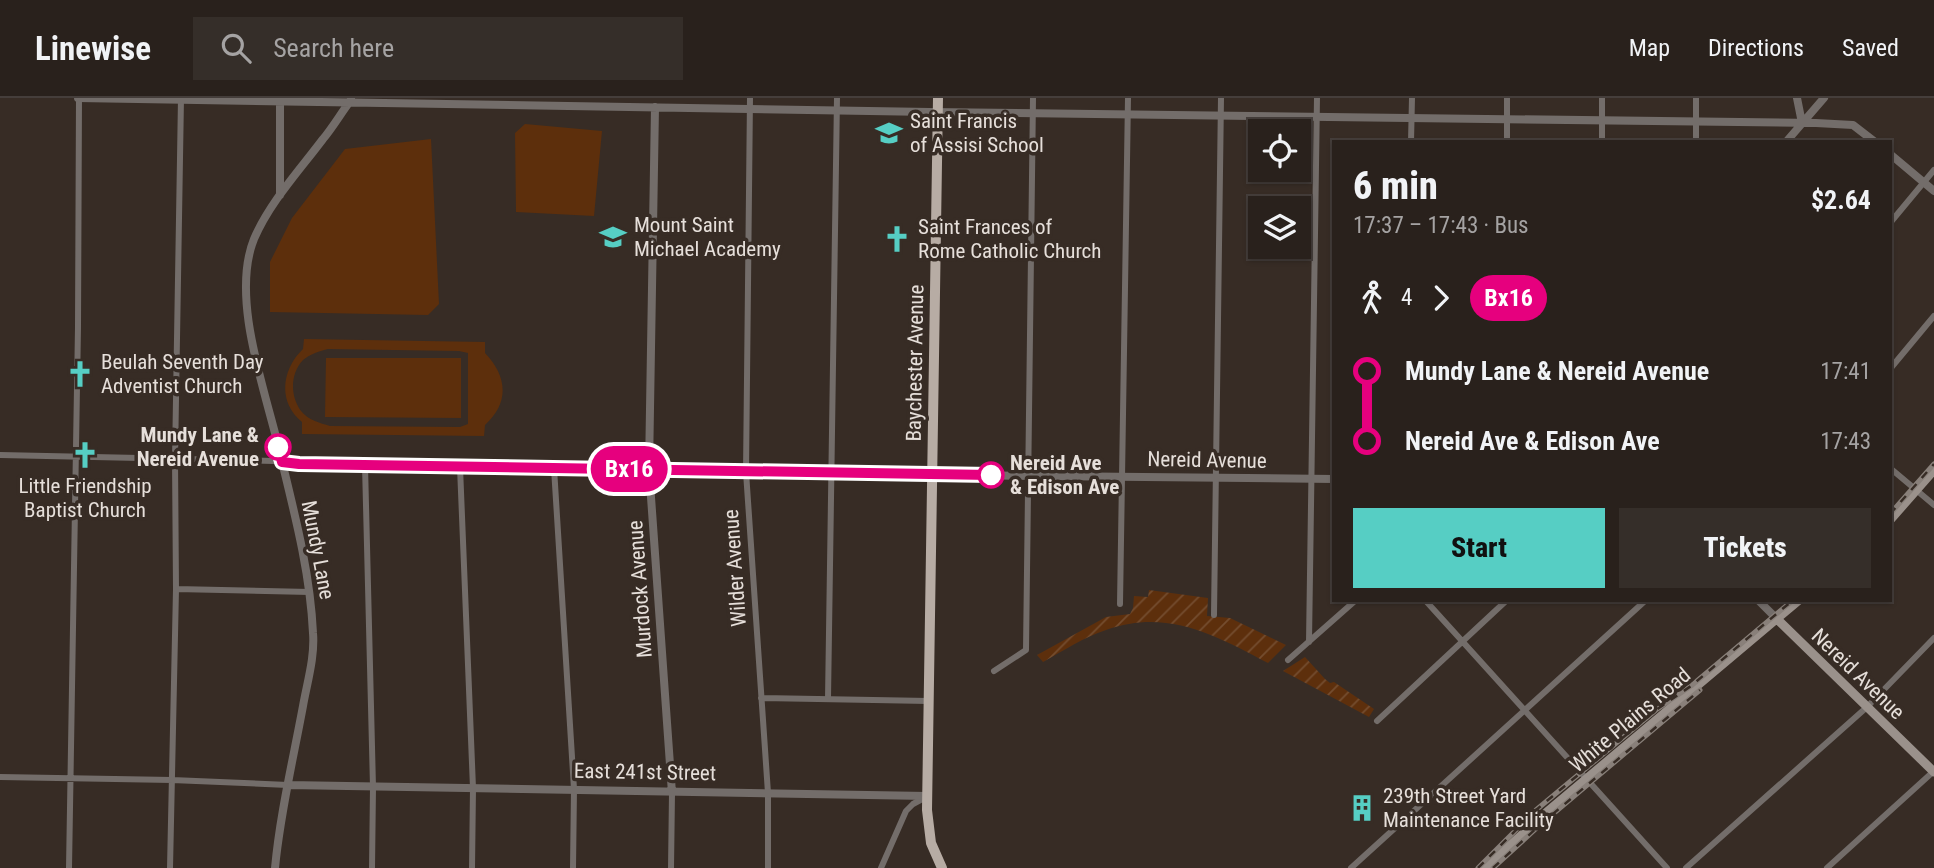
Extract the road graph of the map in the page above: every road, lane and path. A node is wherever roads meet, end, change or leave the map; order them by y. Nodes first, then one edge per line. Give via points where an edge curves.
1 (78, 98) edge
2 (750, 98) edge
3 (837, 98) edge
4 (938, 98) edge
5 (1033, 98) edge
6 (1128, 98) edge
7 (1222, 98) edge
8 (1317, 98) edge
9 (1412, 98) edge
10 (1507, 98) edge
11 (1602, 98) edge
12 (1696, 98) edge
13 (1797, 98) edge
14 (1824, 98) edge
15 (181, 99) edge
16 (280, 99) edge
17 (351, 101) edge
18 (466, 101) edge
19 (559, 102) edge
20 (655, 102) edge
21 (750, 108) junction
22 (836, 110) junction
23 (938, 112) junction
24 (1032, 114) junction
25 (1128, 115) junction
26 (1221, 115) junction
27 (1317, 117) junction
28 (1412, 118) junction
29 (1507, 119) junction
30 (1602, 120) junction
31 (1696, 121) junction
32 (1802, 123) junction
33 (1411, 140) edge
34 (1507, 140) edge
35 (1602, 140) edge
36 (1696, 140) edge
37 (1788, 140) edge
38 (1872, 140) edge
39 (1892, 156) edge
40 (1934, 170) edge
41 (1924, 182) junction
42 (1934, 191) edge
43 (280, 195) junction
44 (1892, 221) edge
45 (1934, 316) edge
46 (1892, 367) edge
47 (0, 455) edge
48 (75, 457) junction
49 (175, 459) junction
50 (282, 462) junction
51 (365, 465) junction
52 (460, 467) junction
53 (554, 468) junction
54 (649, 469) junction
55 (1892, 470) edge
56 (1934, 470) edge
57 (746, 472) junction
58 (830, 473) junction
59 (932, 475) junction
60 (1027, 475) junction
61 (1123, 477) junction
62 (1216, 478) junction
63 (1311, 479) junction
64 (1332, 479) edge
65 (1917, 490) junction
66 (1934, 505) edge
67 (1892, 518) edge
68 (176, 589) junction
69 (310, 592) junction
70 (1354, 602) edge
71 (1427, 602) edge
72 (1505, 602) edge
73 (1644, 602) edge
74 (1760, 602) edge
75 (1797, 602) edge
76 (1120, 604) dead end
77 (1213, 615) dead end
78 (1777, 619) junction
79 (1934, 638) edge
80 (1462, 641) junction
81 (1309, 642) junction
82 (1288, 660) dead end
83 (993, 671) dead end
84 (761, 698) junction
85 (828, 699) junction
86 (929, 701) junction
87 (1867, 707) junction
88 (1524, 711) junction
89 (1377, 721) dead end
90 (1934, 771) edge
91 (0, 777) edge
92 (71, 777) junction
93 (1586, 779) junction
94 (172, 780) junction
95 (288, 785) junction
96 (373, 787) junction
97 (473, 788) junction
98 (574, 789) junction
99 (672, 793) junction
100 (768, 793) junction
101 (928, 796) junction
102 (69, 868) edge
103 (170, 868) edge
104 (275, 868) edge
105 (372, 868) edge
106 (472, 868) edge
107 (573, 868) edge
108 (671, 868) edge
109 (768, 868) edge
110 (881, 868) edge
111 (942, 868) edge
112 (1351, 868) edge
113 (1485, 868) edge
114 (1667, 868) edge
115 (1686, 868) edge
116 (1827, 868) edge

1 - 15 street
1 - 48 street
2 - 21 street, Wilder Avenue
3 - 22 street
4 - 23 main road, Baychester Avenue
5 - 24 street
6 - 25 street
7 - 26 street
8 - 27 street
9 - 28 street
10 - 29 street
11 - 30 street
12 - 31 street
13 - 32 street
14 - 32 street
15 - 16 street
15 - 49 street
16 - 17 street
16 - 43 street
17 - 18 street
17 - 43 street, Mundy Lane
18 - 19 street
19 - 20 street
20 - 21 street
20 - 54 street, Murdock Avenue
21 - 22 street
21 - 57 street, Wilder Avenue
22 - 23 street
22 - 58 street
23 - 24 street
23 - 59 main road, Baychester Avenue
24 - 25 street
24 - 60 street
25 - 26 street
25 - 61 street
26 - 27 street
26 - 62 street
27 - 28 street
27 - 63 street
28 - 29 street
28 - 33 street
29 - 30 street
29 - 34 street
30 - 31 street
30 - 35 street
31 - 32 street
31 - 36 street
32 - 37 street
32 - 38 street via 1853,125
39 - 41 street
40 - 41 street
41 - 42 street
41 - 44 street
43 - 50 street, Mundy Lane via 254,239 245,296
45 - 46 street
47 - 48 street
48 - 49 street
48 - 92 street
49 - 50 street
49 - 68 street
50 - 51 street, Nereid Avenue
50 - 69 street, Mundy Lane
51 - 52 street, Nereid Avenue
51 - 96 street
52 - 53 street, Nereid Avenue
52 - 97 street
53 - 54 street, Nereid Avenue
53 - 98 street
54 - 57 street, Nereid Avenue
54 - 99 street, Murdock Avenue
55 - 65 street
56 - 65 main road
57 - 58 street, Nereid Avenue
57 - 84 street, Wilder Avenue
58 - 59 street, Nereid Avenue
58 - 85 street
59 - 60 street, Nereid Avenue
59 - 86 main road, Baychester Avenue
60 - 61 street, Nereid Avenue
60 - 83 street via 1026,650
61 - 62 street, Nereid Avenue
61 - 76 street
62 - 63 street, Nereid Avenue
62 - 77 street
63 - 64 street, Nereid Avenue
63 - 81 street
65 - 66 street
65 - 67 main road
68 - 69 street
68 - 94 street
69 - 95 street, Mundy Lane via 314,637
70 - 81 street
71 - 80 street
72 - 80 street
73 - 88 street
74 - 78 street, Nereid Avenue
75 - 78 main road, White Plains Road
78 - 87 main road, Nereid Avenue
78 - 93 main road, White Plains Road
79 - 87 street
80 - 88 street
80 - 89 street
81 - 82 street
84 - 85 street
84 - 100 street, Wilder Avenue
85 - 86 street
86 - 101 main road, Baychester Avenue
87 - 90 main road, Nereid Avenue
87 - 115 street
88 - 93 street
88 - 112 street
90 - 116 street
91 - 92 street
92 - 94 street
92 - 102 street
93 - 113 main road, White Plains Road
93 - 114 street
94 - 95 street
94 - 103 street
95 - 96 street, East 241st Street
95 - 104 street, Mundy Lane
96 - 97 street, East 241st Street
96 - 105 street
97 - 98 street, East 241st Street
97 - 106 street
98 - 99 street, East 241st Street
98 - 107 street
99 - 100 street, East 241st Street
99 - 108 street, Murdock Avenue
100 - 101 street, East 241st Street
100 - 109 street, Wilder Avenue
101 - 110 street via 906,811
101 - 111 main road via 930,836

